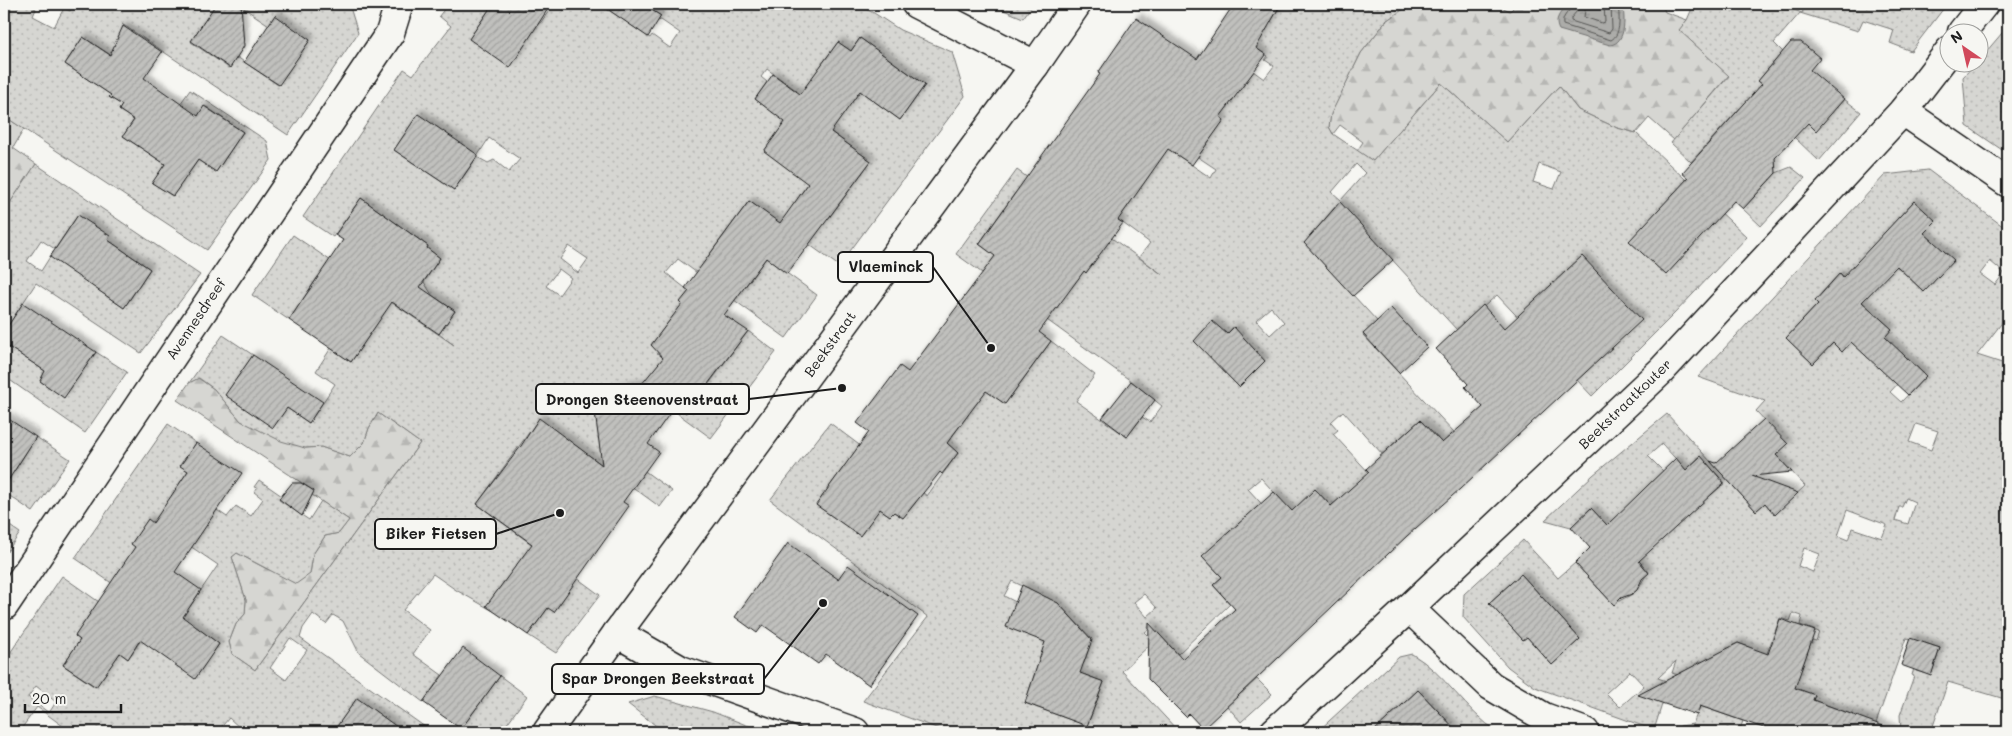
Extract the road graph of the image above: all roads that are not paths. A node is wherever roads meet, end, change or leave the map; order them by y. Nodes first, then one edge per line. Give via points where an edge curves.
1 (400, 4) edge
2 (415, 4) edge
3 (916, 4) edge
4 (1077, 4) edge
5 (1984, 4) edge
6 (1970, 22) edge
7 (390, 33) junction
8 (1940, 63) edge
9 (1035, 65) junction
10 (1903, 110) junction
11 (2008, 183) edge
12 (4, 606) edge
13 (1409, 608) junction
14 (617, 634) junction
15 (547, 732) edge
16 (855, 732) edge
17 (1274, 732) edge
18 (1585, 732) edge

1 - 7 street, Avennesdreef
2 - 7 street, Avennesdreef
3 - 9 street
4 - 9 street, Beekstraat
5 - 6 street
7 - 12 street, Avennesdreef
8 - 10 street, Beekstraatkouter
9 - 14 street, Beekstraat
10 - 11 street
10 - 13 street, Beekstraatkouter via 1661,371
13 - 17 street, Beekstraatkouter
13 - 18 street via 1490,686 1544,718
14 - 15 street, Beekstraat
14 - 16 street via 681,670

